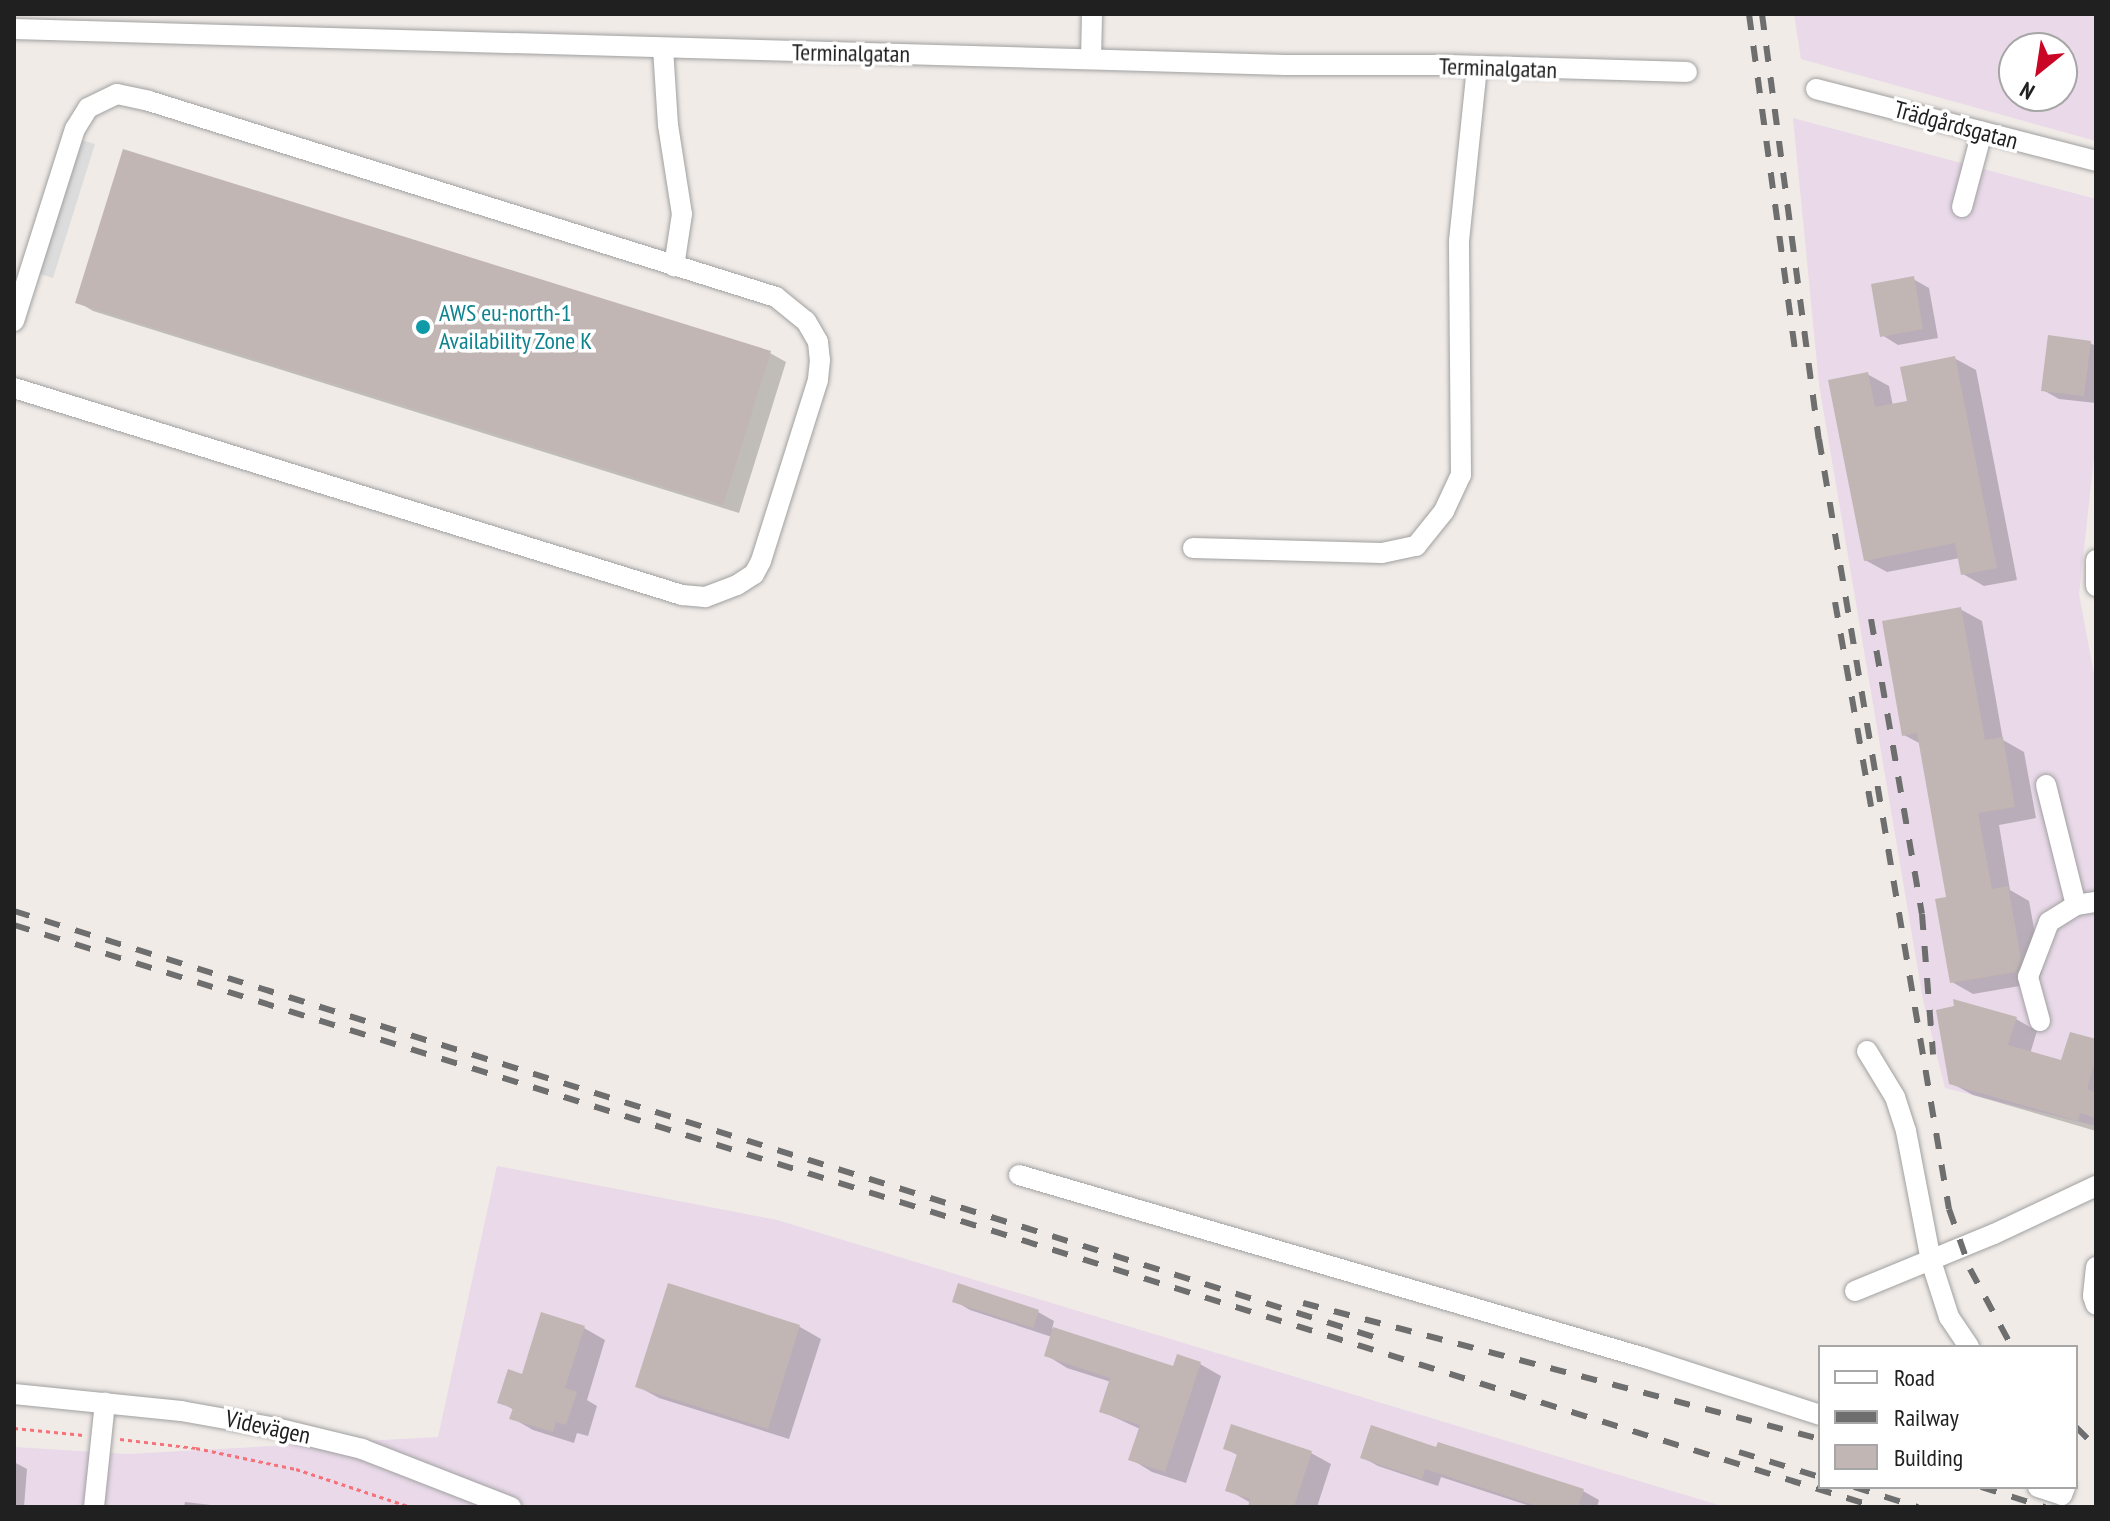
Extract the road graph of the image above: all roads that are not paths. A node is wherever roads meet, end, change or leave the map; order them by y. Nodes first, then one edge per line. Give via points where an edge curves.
1 (1092, 14) edge
2 (14, 29) edge
3 (663, 48) junction
4 (1091, 59) junction
5 (1477, 66) junction
6 (1687, 72) dead end
7 (1816, 89) dead end
8 (1982, 132) junction
9 (2096, 161) edge
10 (1962, 207) dead end
11 (674, 266) junction
12 (14, 321) edge
13 (14, 388) edge
14 (1193, 548) dead end
15 (2096, 560) edge
16 (2096, 586) edge
17 (2046, 785) dead end
18 (2086, 904) edge
19 (2040, 1021) dead end
20 (1867, 1051) dead end
21 (1019, 1175) dead end
22 (2096, 1186) edge
23 (1931, 1261) junction
24 (2096, 1267) edge
25 (1855, 1291) dead end
26 (2096, 1305) edge
27 (1968, 1345) edge
28 (14, 1394) edge
29 (105, 1403) junction
30 (1818, 1414) edge
31 (2044, 1489) edge
32 (2064, 1489) edge
33 (94, 1507) edge
34 (511, 1507) edge

1 - 4 street
2 - 3 street, Terminalgatan
3 - 4 street, Terminalgatan
3 - 11 street via 682,214
4 - 5 street, Terminalgatan
5 - 6 street, Terminalgatan
5 - 14 street via 1459,241 1461,475 1444,511 1416,546 1382,553
7 - 8 street, Trädgårdsgatan
8 - 9 street, Trädgårdsgatan
8 - 10 street
11 - 12 street via 117,94 88,108 75,129
11 - 13 street via 776,297 806,321 818,342 820,360 761,561 754,574 737,585 705,597 667,590
15 - 16 street
17 - 18 street
18 - 19 street via 2049,922 2028,977
20 - 23 street via 1895,1097 1906,1131
21 - 30 street via 1645,1358
22 - 23 street
23 - 25 street
23 - 27 street via 1949,1317
24 - 26 street
28 - 29 street, Videvägen
29 - 33 street
29 - 34 street, Videvägen via 234,1418 362,1449
31 - 32 street via 2062,1495

